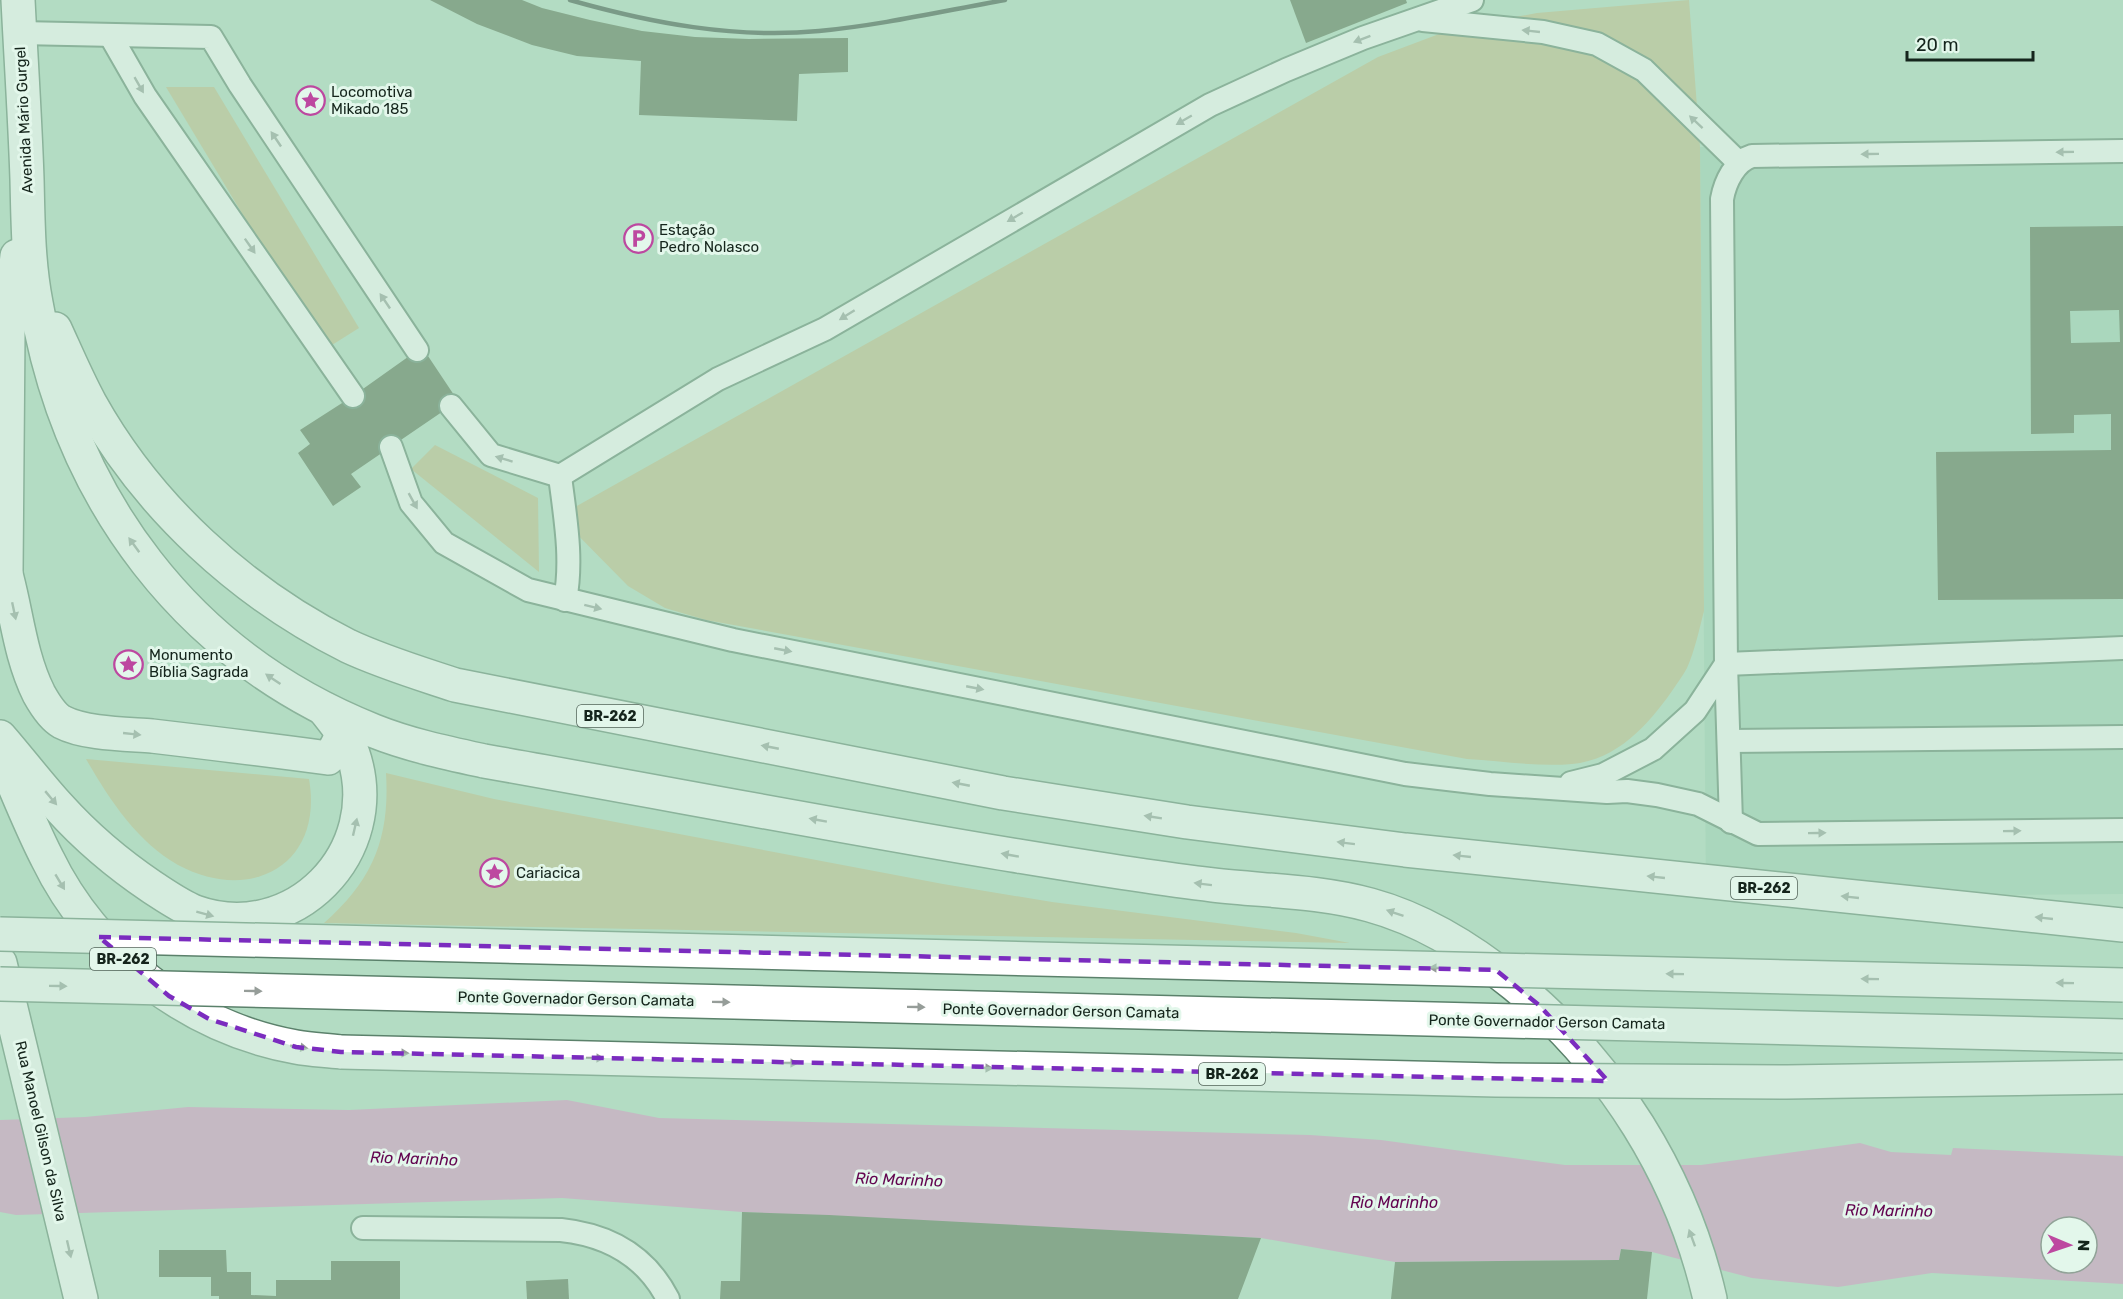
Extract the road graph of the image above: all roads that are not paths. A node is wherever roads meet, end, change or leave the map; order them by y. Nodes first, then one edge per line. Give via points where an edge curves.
1 (18, 0) edge
2 (1472, 0) edge
3 (1417, 20) junction
4 (20, 33) junction
5 (110, 35) junction
6 (2123, 152) edge
7 (1738, 162) junction
8 (27, 177) junction
9 (29, 241) junction
10 (417, 350) dead end
11 (354, 396) dead end
12 (451, 406) dead end
13 (391, 447) dead end
14 (560, 476) junction
15 (3, 563) edge
16 (565, 600) junction
17 (2123, 648) edge
18 (1726, 664) junction
19 (333, 721) junction
20 (0, 737) edge
21 (2123, 737) edge
22 (1730, 741) junction
23 (0, 753) edge
24 (1552, 788) junction
25 (1731, 822) junction
26 (2123, 830) edge
27 (2123, 925) edge
28 (0, 934) edge
29 (0, 963) edge
30 (2123, 985) edge
31 (6, 996) edge
32 (2123, 1036) edge
33 (2123, 1077) edge
34 (363, 1228) dead end
35 (1710, 1297) edge
36 (81, 1299) edge
37 (668, 1299) edge

1 - 4 main road, Avenida Mário Gurgel / BR-262
2 - 3 lane
7 -> 3 lane via 1644,70 1597,44 1543,32
3 -> 14 lane via 1363,38 1210,105 825,329 718,379
4 - 5 lane
4 - 8 main road, Avenida Mário Gurgel / BR-262
10 -> 5 lane via 211,37
5 -> 11 lane via 152,105
6 -> 7 lane via 1752,156
7 - 18 lane via 1722,199
8 - 9 main road, Avenida Mário Gurgel / BR-262
8 - 15 main road via 8,333
19 -> 9 main road via 220,639 186,608 114,518 63,413 46,358
27 -> 9 main road, BR-262 via 1404,850 1187,822 979,788 455,685 401,668 299,619 252,587 205,548 162,504 90,403 48,310
14 -> 12 lane via 491,455
13 -> 16 lane via 411,503 444,543 528,590
14 - 16 lane via 568,547
15 -> 19 main road via 24,657 40,695 60,721 90,730 328,758 339,744
16 -> 24 lane via 733,640 1405,774
17 - 18 lane
18 - 22 lane
18 - 24 lane via 1695,711 1653,748 1603,775
20 -> 19 main road via 59,808 136,876 195,912 242,920 267,916 296,904 329,879 343,860 359,808 357,772 353,754
35 -> 19 main road via 1674,1192 1648,1140 1617,1092 1581,1047 1496,969 1448,937 1411,919 1372,905 1331,897 1153,877 1006,854 484,761
21 - 22 lane
22 - 25 lane
23 -> 33 main road, BR-262, bridge via 47,860 71,900 132,969 209,1019 296,1047 341,1052 1496,1080 1787,1082
24 - 25 lane via 1657,795 1698,804
25 -> 26 lane via 1758,834
30 -> 28 main road, bridge
29 - 31 main road, Rua Manoel Gilson da Silva
31 -> 32 main road, Ponte Governador Gerson Camata, bridge
31 -> 36 main road, Rua Manoel Gilson da Silva
34 - 37 lane via 582,1232 621,1247 637,1259

